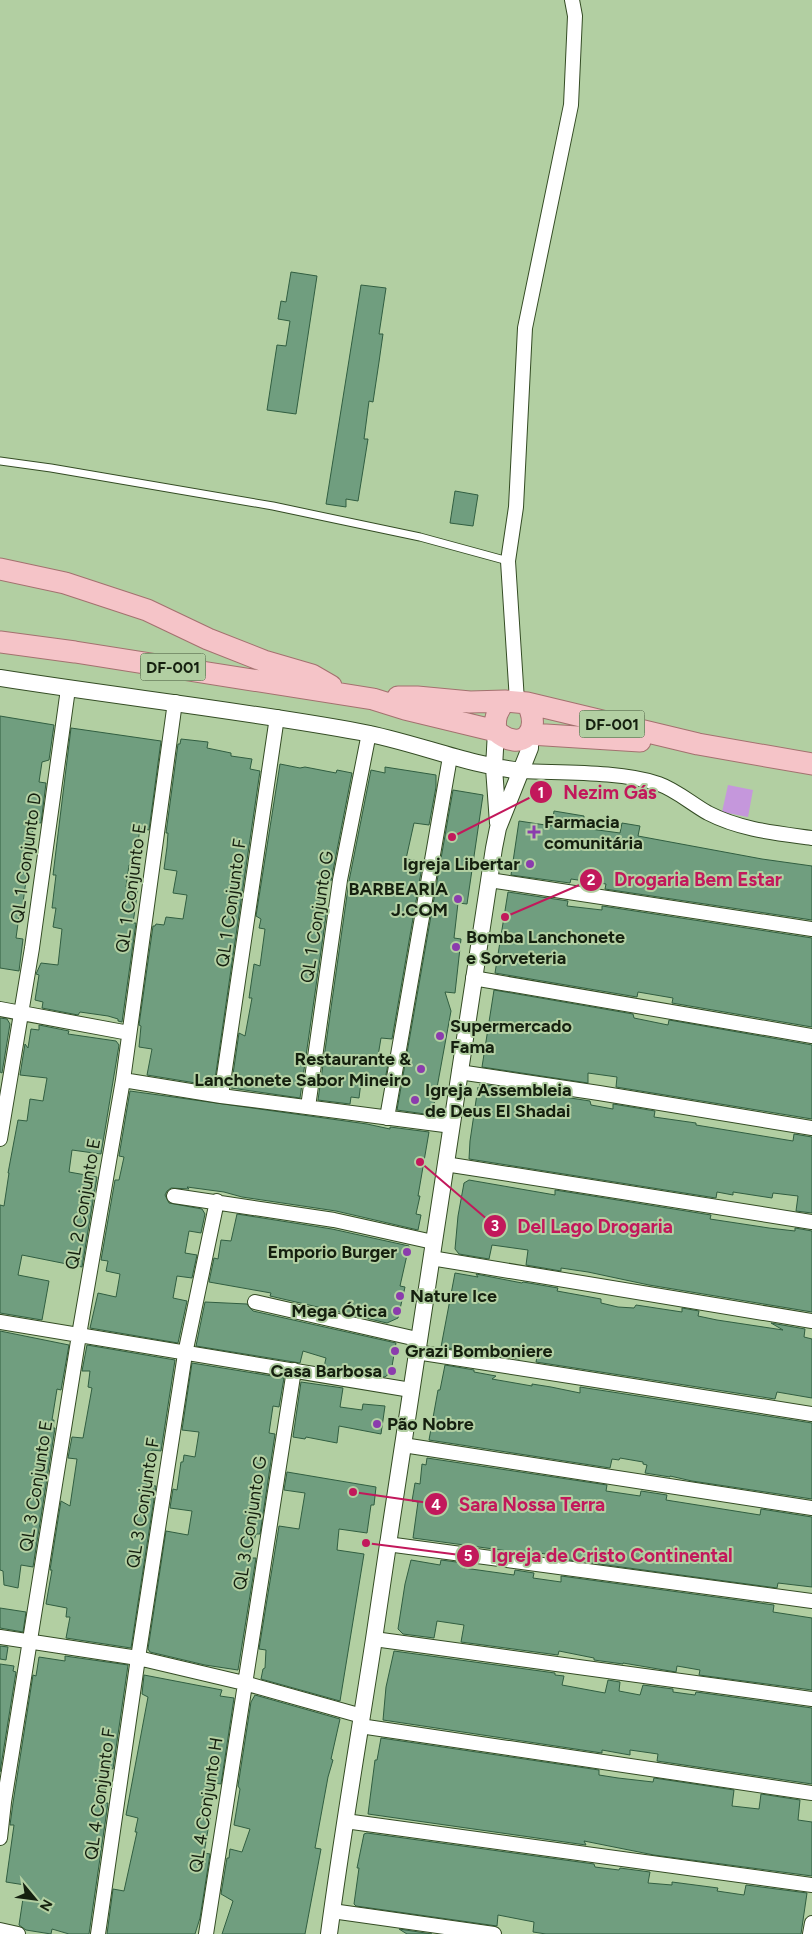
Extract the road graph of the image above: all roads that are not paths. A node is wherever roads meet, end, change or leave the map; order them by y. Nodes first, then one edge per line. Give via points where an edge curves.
1 (572, 0) edge
2 (0, 461) edge
3 (508, 561) junction
4 (0, 570) edge
5 (0, 642) edge
6 (0, 678) edge
7 (68, 689) junction
8 (346, 695) junction
9 (373, 699) junction
10 (175, 702) junction
11 (517, 702) junction
12 (277, 716) junction
13 (496, 731) junction
14 (369, 733) junction
15 (530, 734) junction
16 (698, 744) junction
17 (450, 757) junction
18 (812, 764) edge
19 (494, 768) junction
20 (522, 771) junction
21 (498, 828) junction
22 (812, 838) edge
23 (489, 880) junction
24 (812, 929) edge
25 (473, 978) junction
26 (0, 1009) edge
27 (22, 1012) junction
28 (129, 1033) junction
29 (812, 1036) edge
30 (459, 1072) junction
31 (123, 1080) junction
32 (221, 1096) junction
33 (308, 1107) junction
34 (387, 1118) junction
35 (452, 1126) junction
36 (812, 1128) edge
37 (0, 1139) edge
38 (445, 1164) junction
39 (174, 1196) dead end
40 (217, 1201) junction
41 (812, 1222) edge
42 (434, 1242) junction
43 (430, 1258) junction
44 (255, 1302) dead end
45 (812, 1321) edge
46 (0, 1322) edge
47 (79, 1335) junction
48 (416, 1346) junction
49 (186, 1354) junction
50 (294, 1370) junction
51 (411, 1390) junction
52 (812, 1414) edge
53 (403, 1445) junction
54 (812, 1508) edge
55 (387, 1544) junction
56 (812, 1602) edge
57 (0, 1637) edge
58 (374, 1639) junction
59 (30, 1643) junction
60 (138, 1658) junction
61 (244, 1682) junction
62 (812, 1699) edge
63 (361, 1721) junction
64 (812, 1793) edge
65 (2, 1801) edge
66 (345, 1821) junction
67 (0, 1838) edge
68 (812, 1886) edge
69 (332, 1911) junction
70 (812, 1923) edge
71 (0, 1930) edge
72 (18, 1934) edge
73 (98, 1934) edge
74 (206, 1934) edge
75 (329, 1934) edge
76 (494, 1934) edge
77 (810, 1934) edge

1 - 3 street via 575,16 571,104 525,328 516,507
2 - 3 lane via 273,506 420,537
3 - 11 street
4 - 8 main road via 65,583 147,610 208,639 312,675
5 - 8 main road, DF-001
6 - 7 street
7 - 10 street
7 - 27 street, QL 1 Conjunto D
8 - 9 main road, DF-001
9 - 11 main road, DF-001 via 417,697
9 - 13 main road, DF-001
10 - 12 street
10 - 28 street, QL 1 Conjunto E
11 - 13 main road via 495,715
11 - 15 main road via 532,713 534,724
11 - 16 main road, DF-001
12 - 14 street
12 - 32 street, QL 1 Conjunto F
13 - 15 main road, DF-001 via 512,740
13 - 19 street
14 - 17 street
14 - 33 street, QL 1 Conjunto G via 340,880
15 - 16 main road, DF-001
15 - 20 street via 530,748
16 - 18 main road, DF-001
17 - 19 street
17 - 34 street
19 - 20 street
19 - 21 street
20 - 21 street
20 - 22 street via 637,778 660,785 709,813 744,828
21 - 23 street
23 - 24 street
23 - 25 street
25 - 29 street
25 - 30 street
26 - 27 street
27 - 28 street
27 - 37 street, QL 1 Conjunto D
28 - 31 street, QL 1 Conjunto E
30 - 35 street
30 - 36 street
31 - 32 street
31 - 47 street, QL 2 Conjunto E
32 - 33 street
33 - 34 street
34 - 35 street
35 - 38 street
38 - 41 street
38 - 42 street
39 - 40 street
40 - 42 street via 334,1220
40 - 49 street, QL 3 Conjunto F
42 - 43 street
43 - 45 street
43 - 48 street
44 - 48 street
46 - 47 street
47 - 49 street
47 - 59 street, QL 3 Conjunto E
48 - 51 street
48 - 52 street
49 - 50 street
49 - 60 street, QL 3 Conjunto F
50 - 51 street
50 - 61 street, QL 3 Conjunto G
51 - 53 street
53 - 54 street
53 - 55 street
55 - 56 street
55 - 58 street
57 - 59 street
58 - 62 street
58 - 63 street
59 - 60 street
59 - 65 street, QL 3 Conjunto E
60 - 61 street
60 - 73 street, QL 4 Conjunto F
61 - 63 street
61 - 74 street, QL 4 Conjunto H
63 - 64 street
63 - 66 street
65 - 67 street, QL 3 Conjunto E
66 - 68 street
66 - 69 street
69 - 75 street
69 - 76 street
70 - 77 street
71 - 72 street

